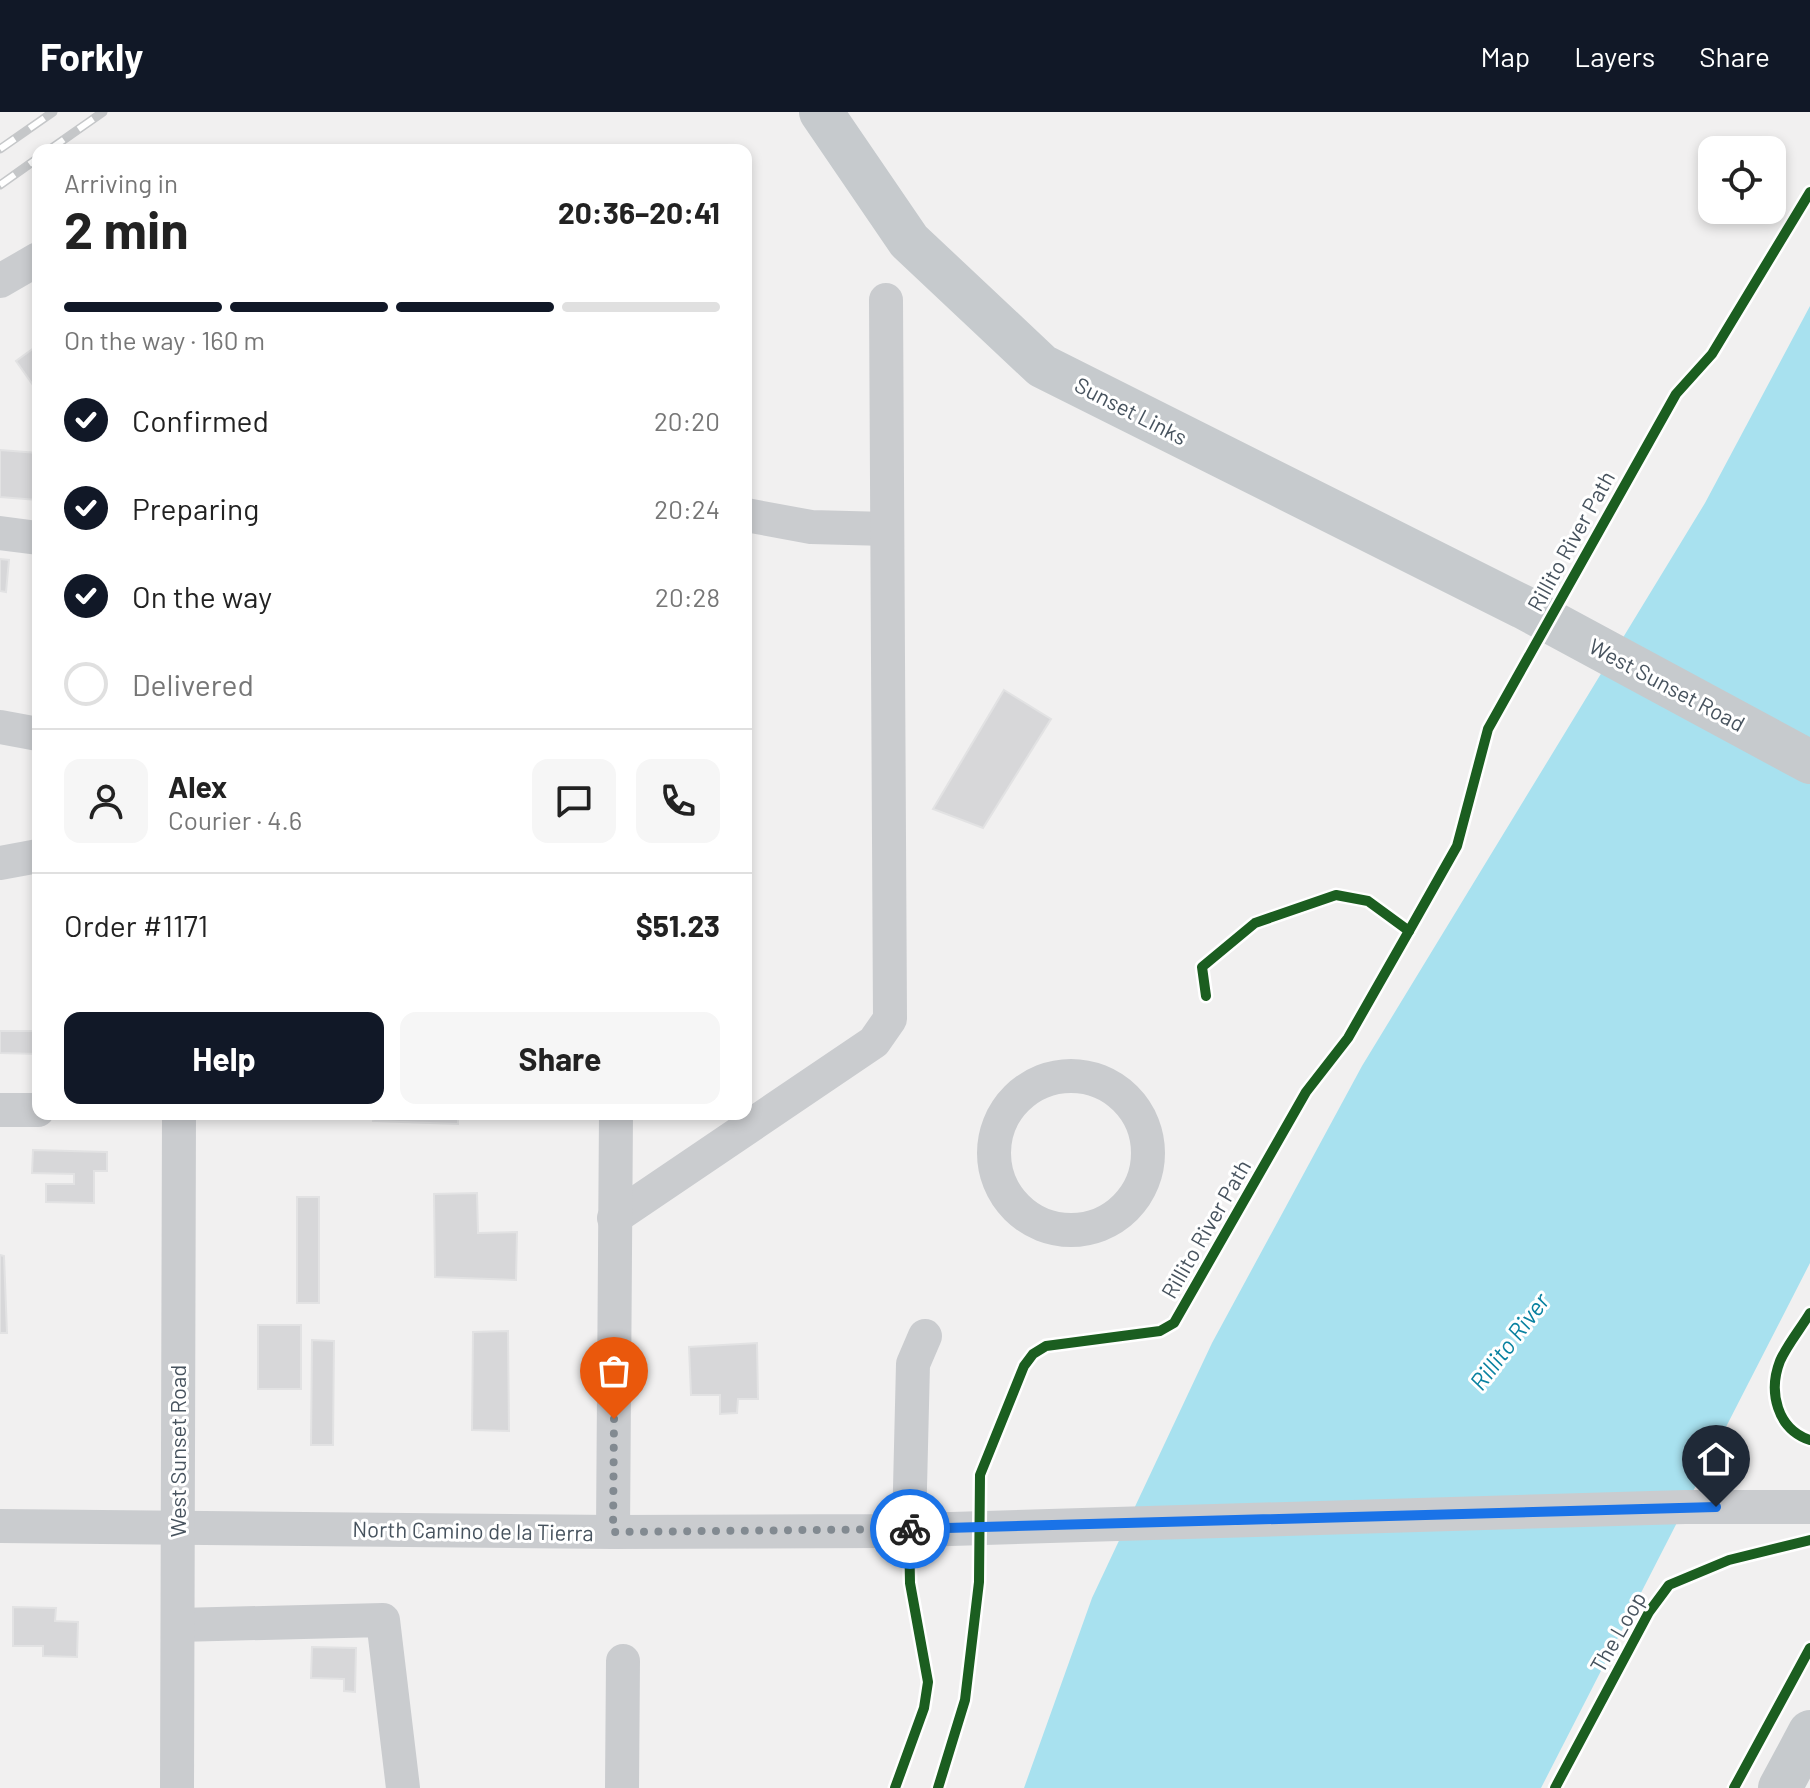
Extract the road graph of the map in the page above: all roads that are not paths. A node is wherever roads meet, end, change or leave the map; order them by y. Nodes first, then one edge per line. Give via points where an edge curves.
1 (821, 112) edge
2 (32, 262) edge
3 (0, 281) edge
4 (886, 300) dead end
5 (752, 516) edge
6 (887, 529) junction
7 (0, 533) edge
8 (32, 537) edge
9 (1523, 607) joint
10 (0, 727) edge
11 (32, 733) edge
12 (1810, 762) edge
13 (32, 857) edge
14 (0, 863) edge
15 (1125, 1098) joint
16 (0, 1110) edge
17 (32, 1110) edge
18 (179, 1120) edge
19 (616, 1120) edge
20 (614, 1218) junction
21 (925, 1336) dead end
22 (1810, 1507) edge
23 (0, 1526) edge
24 (177, 1528) junction
25 (909, 1529) junction
26 (613, 1532) junction
27 (178, 1625) junction
28 (623, 1661) dead end
29 (1810, 1732) edge
30 (177, 1788) edge
31 (403, 1788) edge
32 (622, 1788) edge
33 (1780, 1788) edge

1 - 9 main road, Sunset Links via 909,241 1042,366
2 - 3 street
4 - 6 street
5 - 6 street via 811,527
6 - 20 street via 890,1019 874,1042
7 - 8 street
9 - 12 main road, West Sunset Road
10 - 11 street
13 - 14 street
15 - 15 street via 1141,1119 1148,1145 1146,1171 1136,1195 1095,1227 1043,1225 1020,1211 996,1169 998,1133 1014,1101 1033,1085 1081,1076 1104,1083
16 - 17 street
18 - 24 street, West Sunset Road
19 - 20 street
20 - 26 street
21 - 25 street via 913,1364
22 - 25 street, North Camino de la Tierra
23 - 24 street, North Camino de la Tierra
24 - 26 street, North Camino de la Tierra
24 - 27 street, West Sunset Road
25 - 26 street, North Camino de la Tierra
27 - 30 street, West Sunset Road
27 - 31 street via 383,1620
28 - 32 street
29 - 33 main road

